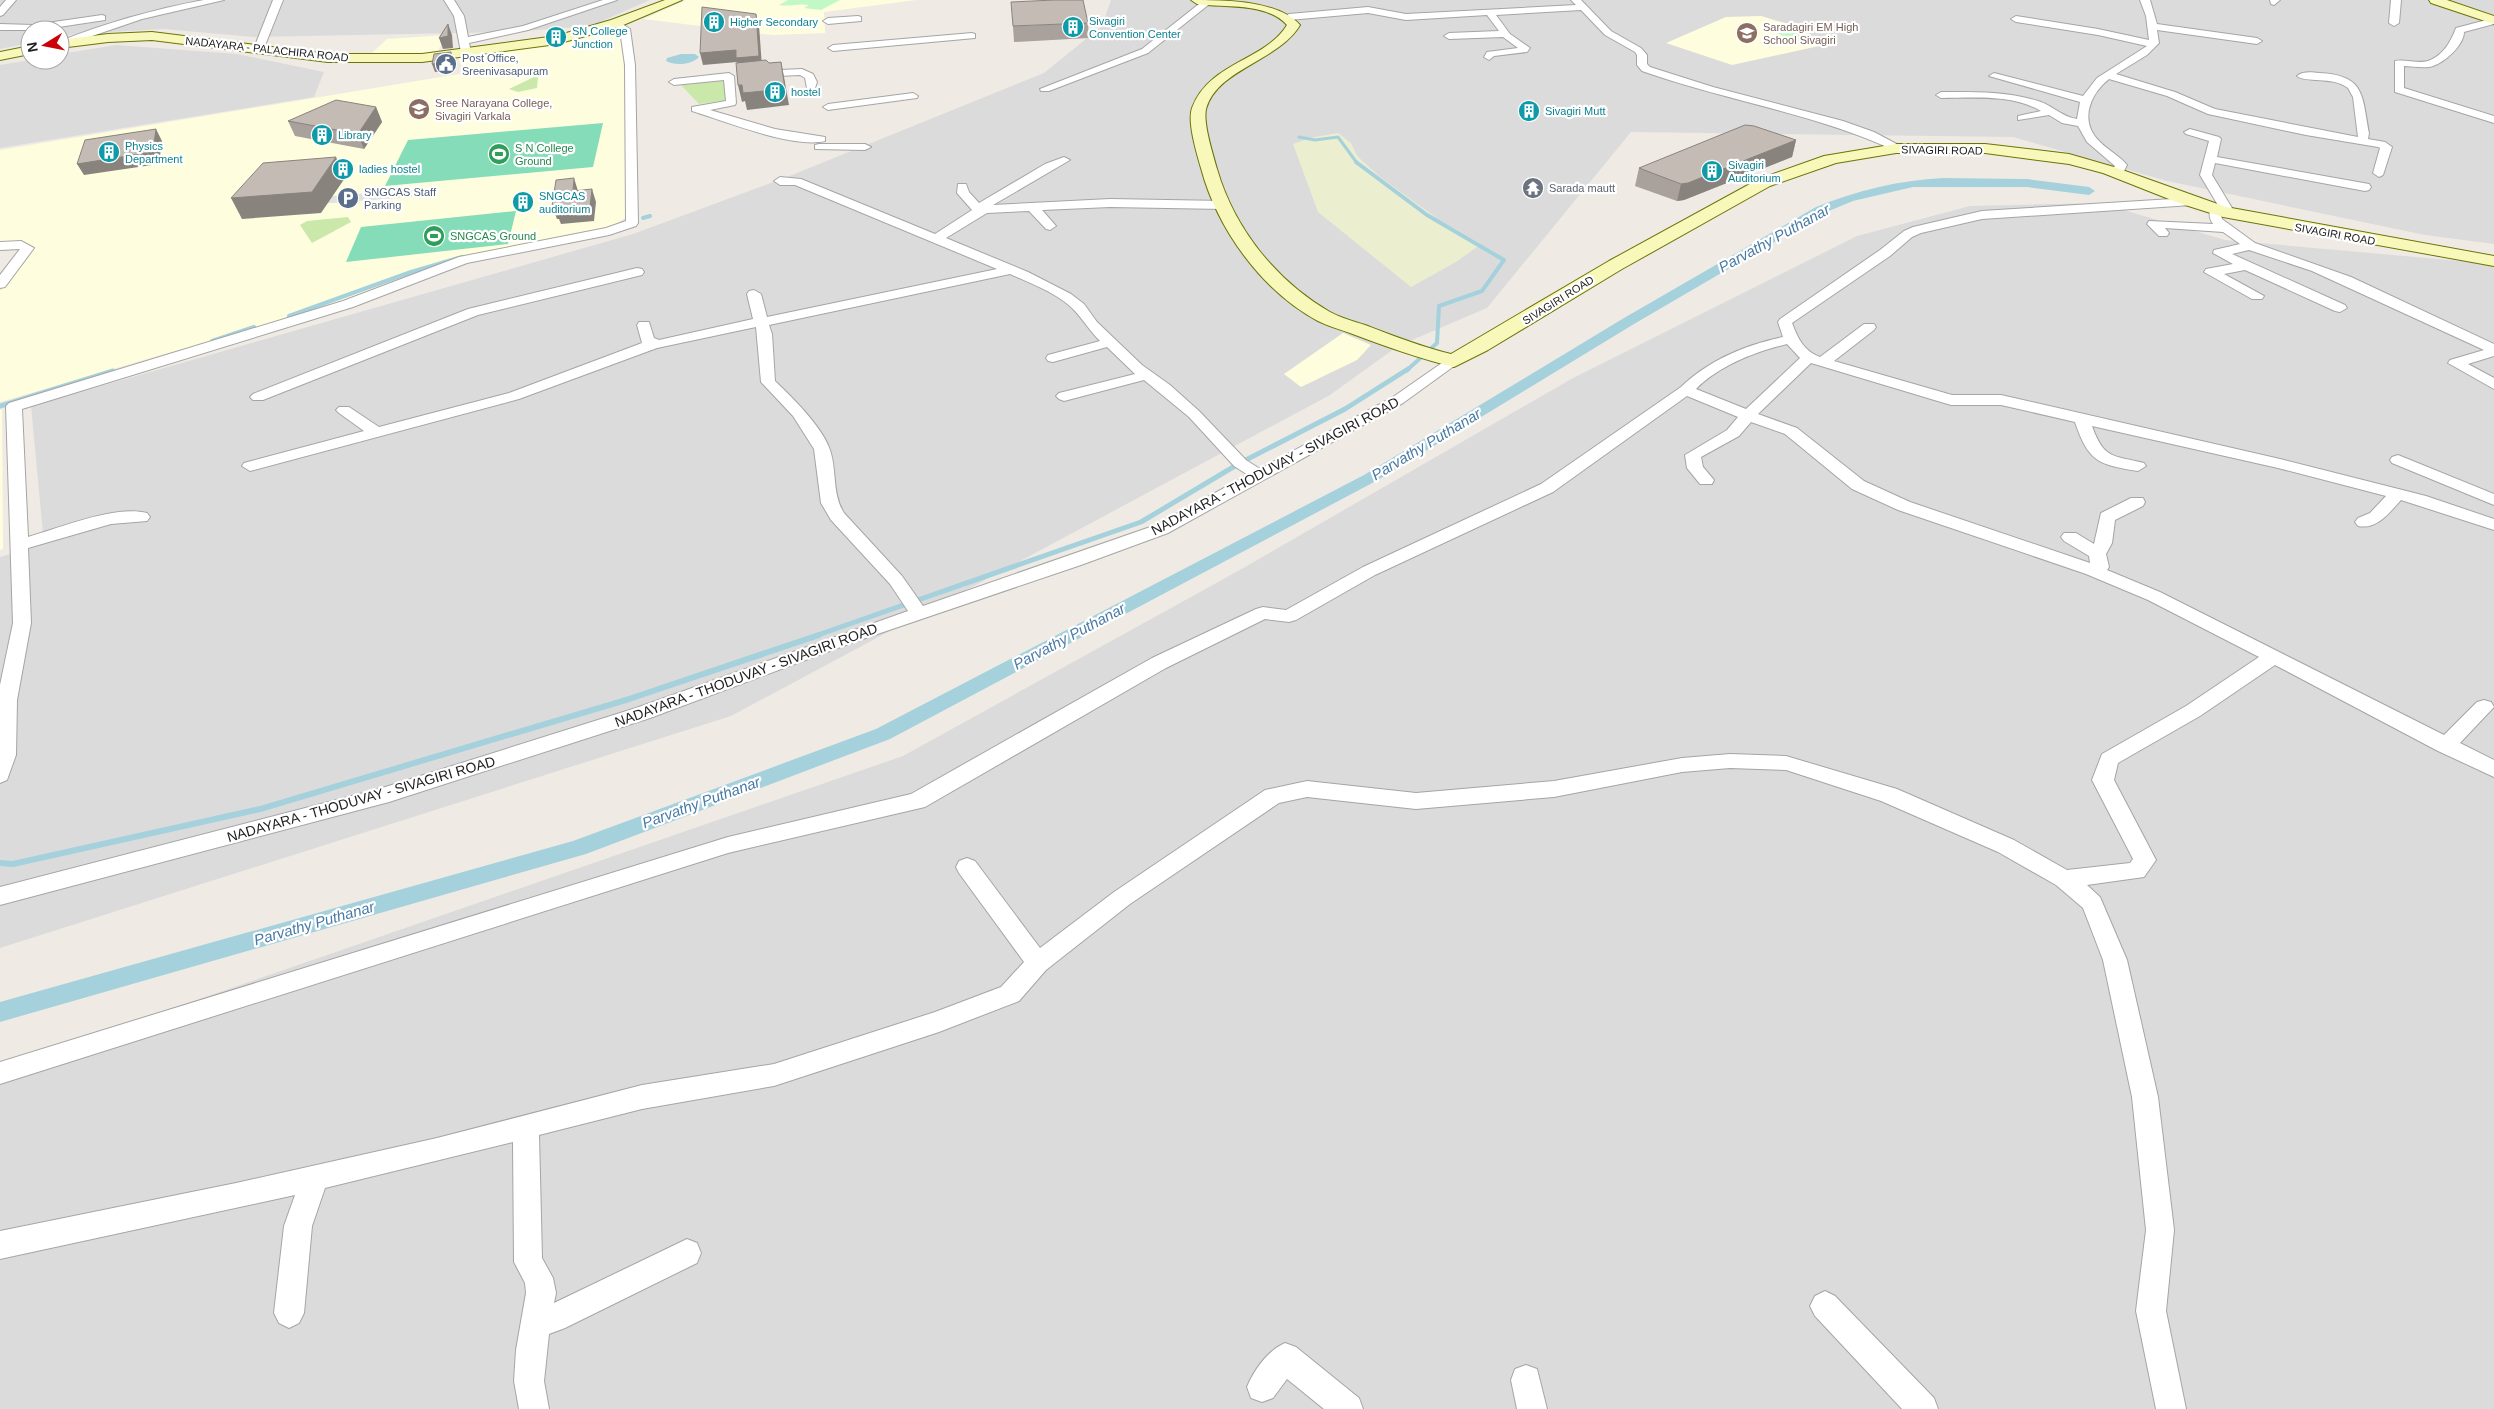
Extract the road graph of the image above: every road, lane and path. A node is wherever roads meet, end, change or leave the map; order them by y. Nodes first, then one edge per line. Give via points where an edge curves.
1 (11, 0) edge
2 (219, 0) edge
3 (278, 0) edge
4 (449, 0) edge
5 (612, 0) edge
6 (676, 0) edge
7 (2145, 0) edge
8 (2396, 0) edge
9 (2435, 0) edge
10 (1202, 1) edge
11 (1581, 4) edge
12 (1489, 11) junction
13 (0, 14) edge
14 (1411, 16) junction
15 (1289, 17) junction
16 (131, 19) junction
17 (858, 19) dead end
18 (2016, 19) dead end
19 (2494, 20) edge
20 (828, 22) dead end
21 (70, 23) edge
22 (616, 23) junction
23 (2394, 24) dead end
24 (2152, 26) junction
25 (0, 27) edge
26 (20, 28) edge
27 (1415, 28) dead end
28 (20, 32) edge
29 (1504, 34) junction
30 (8, 36) dead end
31 (972, 36) dead end
32 (1449, 36) dead end
33 (70, 40) edge
34 (2257, 41) dead end
35 (70, 43) edge
36 (2153, 44) junction
37 (465, 46) junction
38 (259, 48) junction
39 (833, 48) dead end
40 (20, 52) edge
41 (0, 56) edge
42 (1489, 57) dead end
43 (739, 75) junction
44 (2108, 75) junction
45 (1994, 76) dead end
46 (2302, 76) dead end
47 (674, 82) dead end
48 (811, 86) dead end
49 (1045, 89) dead end
50 (1941, 95) dead end
51 (913, 96) dead end
52 (2086, 100) junction
53 (828, 107) dead end
54 (2050, 112) junction
55 (2022, 118) dead end
56 (2494, 120) edge
57 (2083, 123) junction
58 (2190, 132) dead end
59 (2362, 140) junction
60 (865, 147) dead end
61 (1900, 149) junction
62 (2212, 158) junction
63 (1064, 160) dead end
64 (2114, 172) junction
65 (2379, 173) dead end
66 (780, 181) dead end
67 (962, 187) dead end
68 (2365, 187) dead end
69 (2188, 202) junction
70 (1224, 206) junction
71 (1032, 207) junction
72 (980, 210) junction
73 (2221, 217) junction
74 (1050, 226) dead end
75 (2163, 233) dead end
76 (936, 239) junction
77 (0, 246) edge
78 (2250, 246) junction
79 (2494, 261) edge
80 (2245, 266) junction
81 (1007, 271) dead end
82 (637, 272) dead end
83 (0, 284) edge
84 (754, 294) dead end
85 (2257, 296) dead end
86 (2340, 308) dead end
87 (761, 322) junction
88 (644, 325) dead end
89 (1869, 327) dead end
90 (1790, 339) junction
91 (1111, 342) junction
92 (654, 344) junction
93 (2494, 350) edge
94 (1054, 358) dead end
95 (1816, 360) junction
96 (1454, 361) junction
97 (1147, 375) junction
98 (2494, 384) edge
99 (1686, 390) junction
100 (1064, 396) dead end
101 (258, 397) dead end
102 (344, 410) dead end
103 (1750, 416) junction
104 (2082, 419) junction
105 (376, 432) junction
106 (2398, 460) dead end
107 (250, 466) dead end
108 (2138, 466) dead end
109 (1259, 476) junction
110 (1706, 480) dead end
111 (2397, 494) junction
112 (2494, 500) edge
113 (2137, 502) dead end
114 (141, 517) dead end
115 (2490, 521) edge
116 (2364, 522) dead end
117 (2070, 537) dead end
118 (19, 545) junction
119 (2097, 554) junction
120 (2100, 574) junction
121 (918, 614) junction
122 (2275, 656) junction
123 (2484, 707) dead end
124 (2445, 746) junction
125 (2494, 770) edge
126 (0, 775) edge
127 (967, 867) dead end
128 (2064, 879) junction
129 (0, 896) edge
130 (1038, 963) junction
131 (0, 1073) edge
132 (526, 1127) junction
133 (316, 1176) junction
134 (0, 1244) edge
135 (687, 1253) dead end
136 (1825, 1306) dead end
137 (289, 1313) dead end
138 (536, 1323) junction
139 (1526, 1380) dead end
140 (1262, 1387) dead end
141 (534, 1409) edge
142 (1348, 1409) edge
143 (1532, 1409) edge
144 (1923, 1409) edge
145 (2171, 1409) edge

1 - 13 street
2 - 16 street via 165,9
3 - 38 street
4 - 37 street via 459,16
5 - 37 street
6 - 22 main road, NADAYARA - PALACHIRA ROAD
7 - 24 street
8 - 23 street
9 - 19 main road
10 - 15 main road via 1269,8
10 - 49 street via 1145,51
11 - 12 street
11 - 61 street via 1611,36 1638,50 1646,69 1711,91 1774,104
12 - 14 street via 1459,9
12 - 29 street
14 - 15 street via 1393,16 1372,10
14 - 27 street
15 - 70 main road via 1294,25 1292,31 1232,70 1213,86 1199,109 1208,167 1218,200
16 - 21 street via 132,14
16 - 33 street
17 - 20 street
18 - 36 street
19 - 56 street via 2458,31 2459,37 2450,50 2430,64 2399,63 2399,90
22 - 37 main road, NADAYARA - PALACHIRA ROAD via 547,42
22 - 118 street via 625,30 630,65 632,223 609,231 464,260 339,307 14,406
24 - 34 street
24 - 36 street
25 - 26 street
28 - 30 street
29 - 32 street
29 - 42 street via 1525,49 1488,54
31 - 39 street
35 - 38 main road, NADAYARA - PALACHIRA ROAD via 152,36
36 - 44 street via 2149,50
37 - 38 main road, NADAYARA - PALACHIRA ROAD via 422,58 371,59 328,58
40 - 41 main road
43 - 47 street
43 - 48 street via 802,72 812,82
43 - 60 street via 731,103 696,109 820,143
44 - 52 street
44 - 59 street via 2171,94 2212,112
45 - 52 street
46 - 59 street via 2328,78 2350,85 2357,93 2358,114 2364,133
50 - 54 street via 2002,96 2028,101
51 - 53 street
52 - 57 street
54 - 55 street
54 - 57 street via 2066,121
57 - 64 street via 2090,138 2121,165
58 - 62 street via 2215,138
59 - 65 street via 2386,147
61 - 64 main road, SIVAGIRI ROAD via 1935,147 2015,152 2072,160
61 - 96 main road, SIVAGIRI ROAD via 1840,157 1756,187 1648,246 1495,340
62 - 68 street
62 - 73 street via 2206,175 2224,202 2226,208
63 - 72 street via 1049,166
64 - 69 main road, SIVAGIRI ROAD
66 - 76 street via 797,182
67 - 72 street via 963,193
69 - 73 main road, SIVAGIRI ROAD
69 - 90 street via 1982,215 1917,230 1785,322
70 - 71 street via 1110,203
70 - 96 main road via 1254,257 1277,283 1322,316 1398,346
71 - 72 street
71 - 74 street
72 - 76 street
73 - 75 street via 2153,224
73 - 78 street
73 - 79 main road, SIVAGIRI ROAD
76 - 91 street via 1023,275 1066,298 1079,307 1092,325
77 - 83 street via 28,248
78 - 80 street via 2219,253
78 - 93 street via 2332,274
80 - 85 street via 2211,272
80 - 86 street
81 - 87 street
82 - 101 street via 473,312
84 - 87 street
87 - 92 street
87 - 121 street via 768,382 799,413 822,449 829,503 851,534 896,580
88 - 92 street via 648,341
89 - 95 street
90 - 95 street via 1802,353
90 - 99 street via 1729,360 1693,382
91 - 94 street
91 - 97 street
92 - 105 street via 514,396
93 - 98 street via 2455,363
95 - 103 street via 1763,399
95 - 104 street via 1951,400 1993,399
96 - 109 street, NADAYARA - THODUVAY - SIVAGIRI ROAD via 1398,400
97 - 100 street
97 - 109 street via 1194,414 1240,464
99 - 103 street
99 - 131 street via 1547,488 1369,570 1289,616 1263,613 1159,662 917,801 728,845
102 - 105 street
103 - 110 street via 1724,440 1693,454 1695,468
103 - 120 street via 1792,431 1858,485 1904,506
104 - 108 street via 2092,450 2099,456 2110,462
104 - 111 street
105 - 107 street
106 - 112 street
109 - 121 street, NADAYARA - THODUVAY - SIVAGIRI ROAD via 1162,529
111 - 115 street
111 - 116 street via 2376,517
113 - 119 street via 2107,517 2103,543
114 - 118 street via 110,519
117 - 119 street
118 - 126 street via 22,623 7,700 6,755
119 - 120 street
120 - 122 street via 2154,596
121 - 129 street, NADAYARA - THODUVAY - SIVAGIRI ROAD via 643,713 381,796
122 - 124 street
122 - 128 street via 2193,711 2109,759 2103,780 2144,860 2136,871
123 - 124 street
124 - 125 street
127 - 130 street
128 - 130 street via 2006,846 1889,795 1786,763 1730,761 1682,765 1554,790 1416,801 1307,789 1273,796 1122,898
128 - 145 street via 2092,903 2115,960 2145,1097 2160,1230 2151,1311
130 - 132 street via 1010,994 774,1075 642,1097
132 - 133 street
132 - 138 street via 528,1262 539,1278 541,1293
133 - 134 street via 236,1196
133 - 137 street via 298,1226
135 - 138 street via 555,1318
136 - 144 street
138 - 141 street via 529,1381
139 - 143 street
140 - 142 street via 1285,1358

